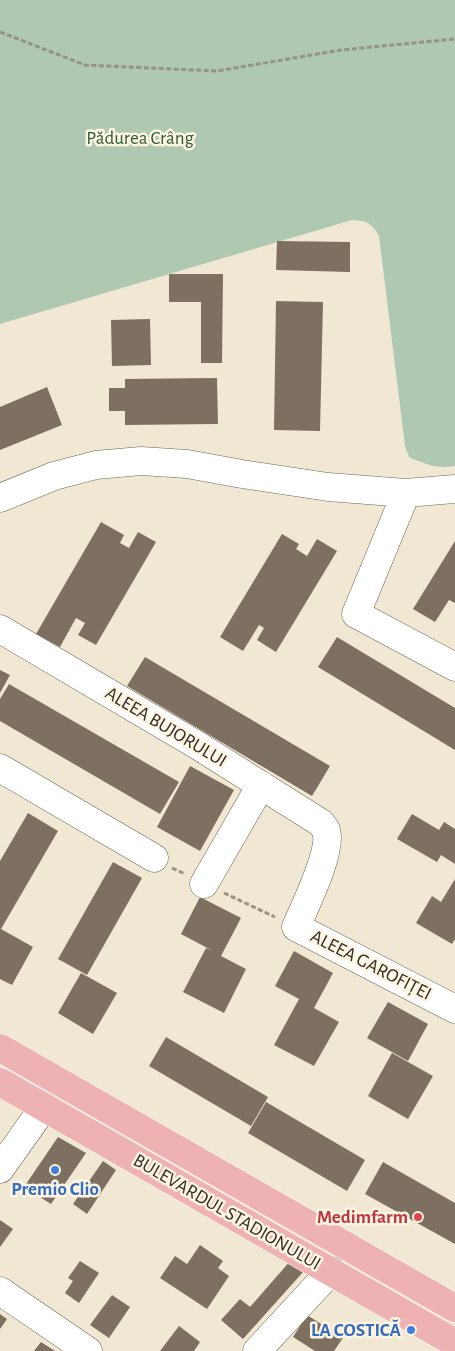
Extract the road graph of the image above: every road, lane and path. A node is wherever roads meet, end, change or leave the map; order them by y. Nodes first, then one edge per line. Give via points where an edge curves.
1 (0, 32) edge
2 (455, 39) edge
3 (455, 489) edge
4 (406, 493) junction
5 (0, 498) edge
6 (0, 629) edge
7 (455, 667) edge
8 (0, 768) edge
9 (262, 785) junction
10 (326, 831) joint
11 (154, 858) dead end
12 (204, 884) dead end
13 (455, 1009) edge
14 (0, 1048) edge
15 (0, 1082) edge
16 (44, 1107) junction
17 (0, 1169) edge
18 (331, 1271) junction
19 (0, 1292) edge
20 (455, 1308) edge
21 (455, 1343) edge
22 (88, 1351) edge
23 (257, 1351) edge

1 - 2 path via 85,65 217,71 342,50
3 - 4 street
4 - 5 street via 328,487 187,464 142,462 80,469
4 - 7 street via 356,614
6 - 9 street, ALEEA BUJORULUI
8 - 11 street
9 - 10 street, ALEEA BUJORULUI via 322,823
9 - 12 street
10 - 13 street, ALEEA GAROFIȚEI via 323,863 296,927
14 - 20 main road, BULEVARDUL STADIONULUI
15 - 16 main road, BULEVARDUL STADIONULUI
16 - 17 street
16 - 18 main road, BULEVARDUL STADIONULUI
18 - 21 main road, BULEVARDUL STADIONULUI
18 - 23 street
19 - 22 street

